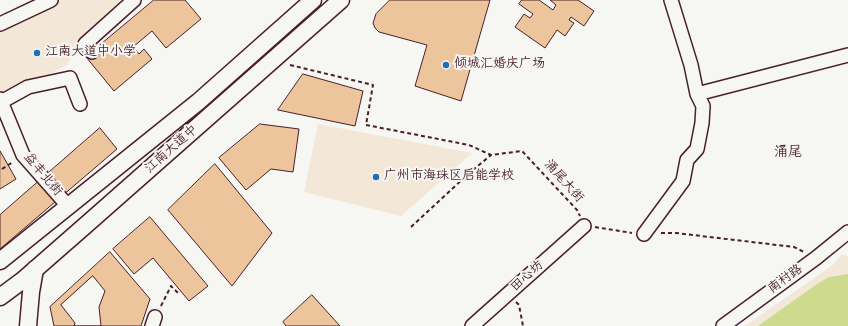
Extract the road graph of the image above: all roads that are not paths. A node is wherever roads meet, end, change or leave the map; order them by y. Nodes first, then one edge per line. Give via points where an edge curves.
1 (52, 0) edge
2 (134, 0) edge
3 (313, 0) edge
4 (341, 0) edge
5 (671, 0) edge
6 (0, 24) edge
7 (92, 52) dead end
8 (848, 55) edge
9 (697, 94) junction
10 (0, 101) edge
11 (80, 104) dead end
12 (68, 206) junction
13 (584, 226) road end
14 (848, 232) edge
15 (644, 234) road end
16 (0, 261) edge
17 (35, 269) junction
18 (0, 297) edge
19 (28, 326) edge
20 (472, 326) edge
21 (723, 326) edge

1 - 6 street
2 - 7 street via 85,44
3 - 12 main road, 江南大道中 via 188,111
4 - 17 main road, 江南大道中
5 - 9 street
8 - 9 street
9 - 15 street via 703,106 696,149 687,160 683,181
10 - 11 street via 28,88 70,78
10 - 12 street, 益丰北街 via 23,155
12 - 16 main road, 江南大道中
13 - 20 street, 田心坊
14 - 21 street, 南村路
17 - 18 main road, 江南大道中
17 - 19 main road

